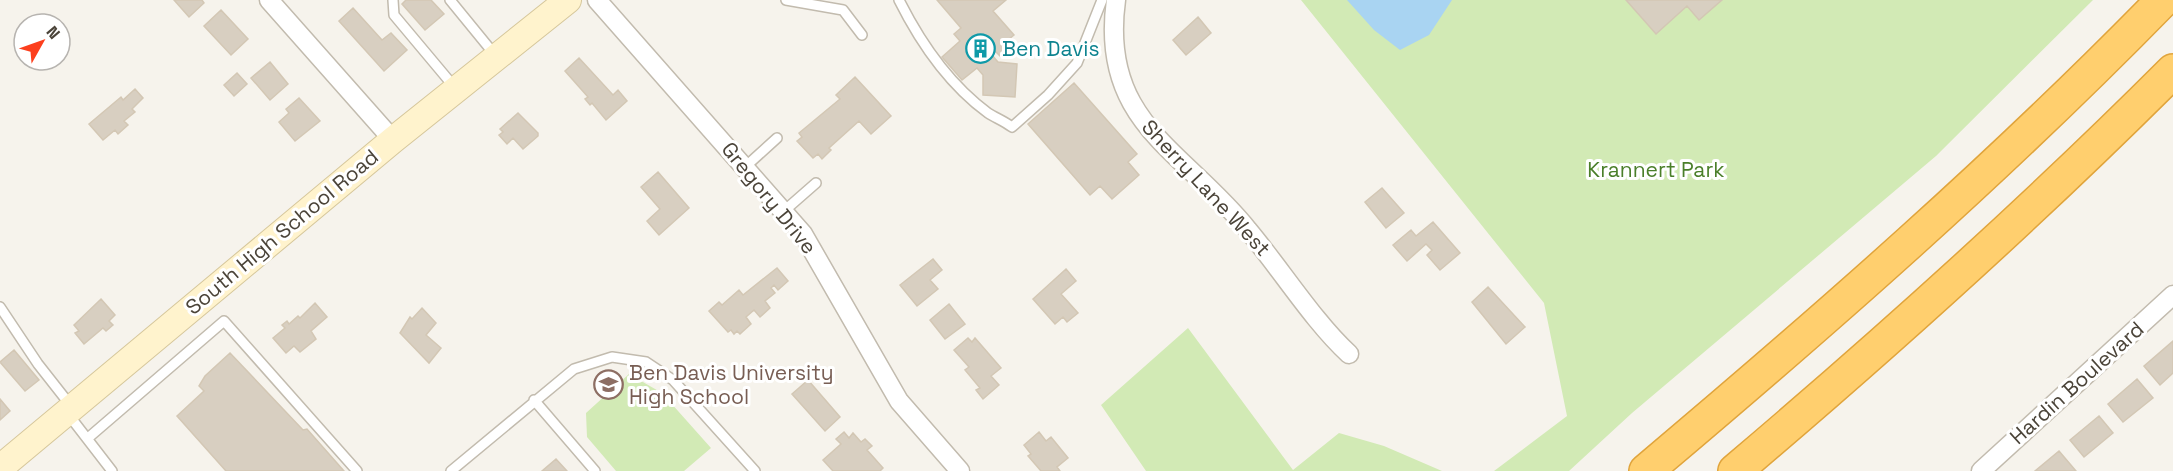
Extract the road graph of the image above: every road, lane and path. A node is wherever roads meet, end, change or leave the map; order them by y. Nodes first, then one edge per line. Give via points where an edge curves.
1 (269, 0) edge
2 (393, 0) edge
3 (450, 0) edge
4 (568, 0) edge
5 (597, 0) edge
6 (786, 0) edge
7 (899, 0) edge
8 (1102, 0) edge
9 (1116, 0) edge
10 (2163, 0) edge
11 (862, 35) dead end
12 (497, 57) junction
13 (2173, 71) edge
14 (456, 89) junction
15 (777, 138) dead end
16 (393, 140) junction
17 (745, 167) junction
18 (816, 183) dead end
19 (784, 211) junction
20 (2173, 295) edge
21 (0, 307) edge
22 (1349, 354) dead end
23 (534, 400) junction
24 (69, 410) junction
25 (88, 438) junction
26 (0, 468) edge
27 (112, 471) edge
28 (357, 471) edge
29 (451, 471) edge
30 (595, 471) edge
31 (755, 471) edge
32 (960, 471) edge
33 (1646, 471) edge
34 (1735, 471) edge
35 (1981, 471) edge

1 - 16 street
2 - 14 lane via 394,15
3 - 12 lane
4 - 12 street, South High School Road
5 - 17 street, Gregory Drive
6 - 11 lane via 843,10
7 - 8 lane via 941,66 989,114 1012,127 1077,63
9 - 22 street, Sherry Lane West via 1115,51 1119,73 1134,108 1164,147 1241,221
10 - 33 highway via 1907,245
12 - 14 street, South High School Road
13 - 34 highway via 2007,234
14 - 16 street, South High School Road
15 - 17 lane
16 - 24 street, South High School Road
17 - 19 street, Gregory Drive
18 - 19 lane
19 - 32 street, Gregory Drive via 811,244 899,401
20 - 35 street, Hardin Boulevard
21 - 24 lane
23 - 29 lane
23 - 30 lane
23 - 31 lane via 574,369 612,357 646,362 673,380
24 - 25 lane
24 - 26 street, South High School Road
25 - 27 lane
25 - 28 lane via 224,321

